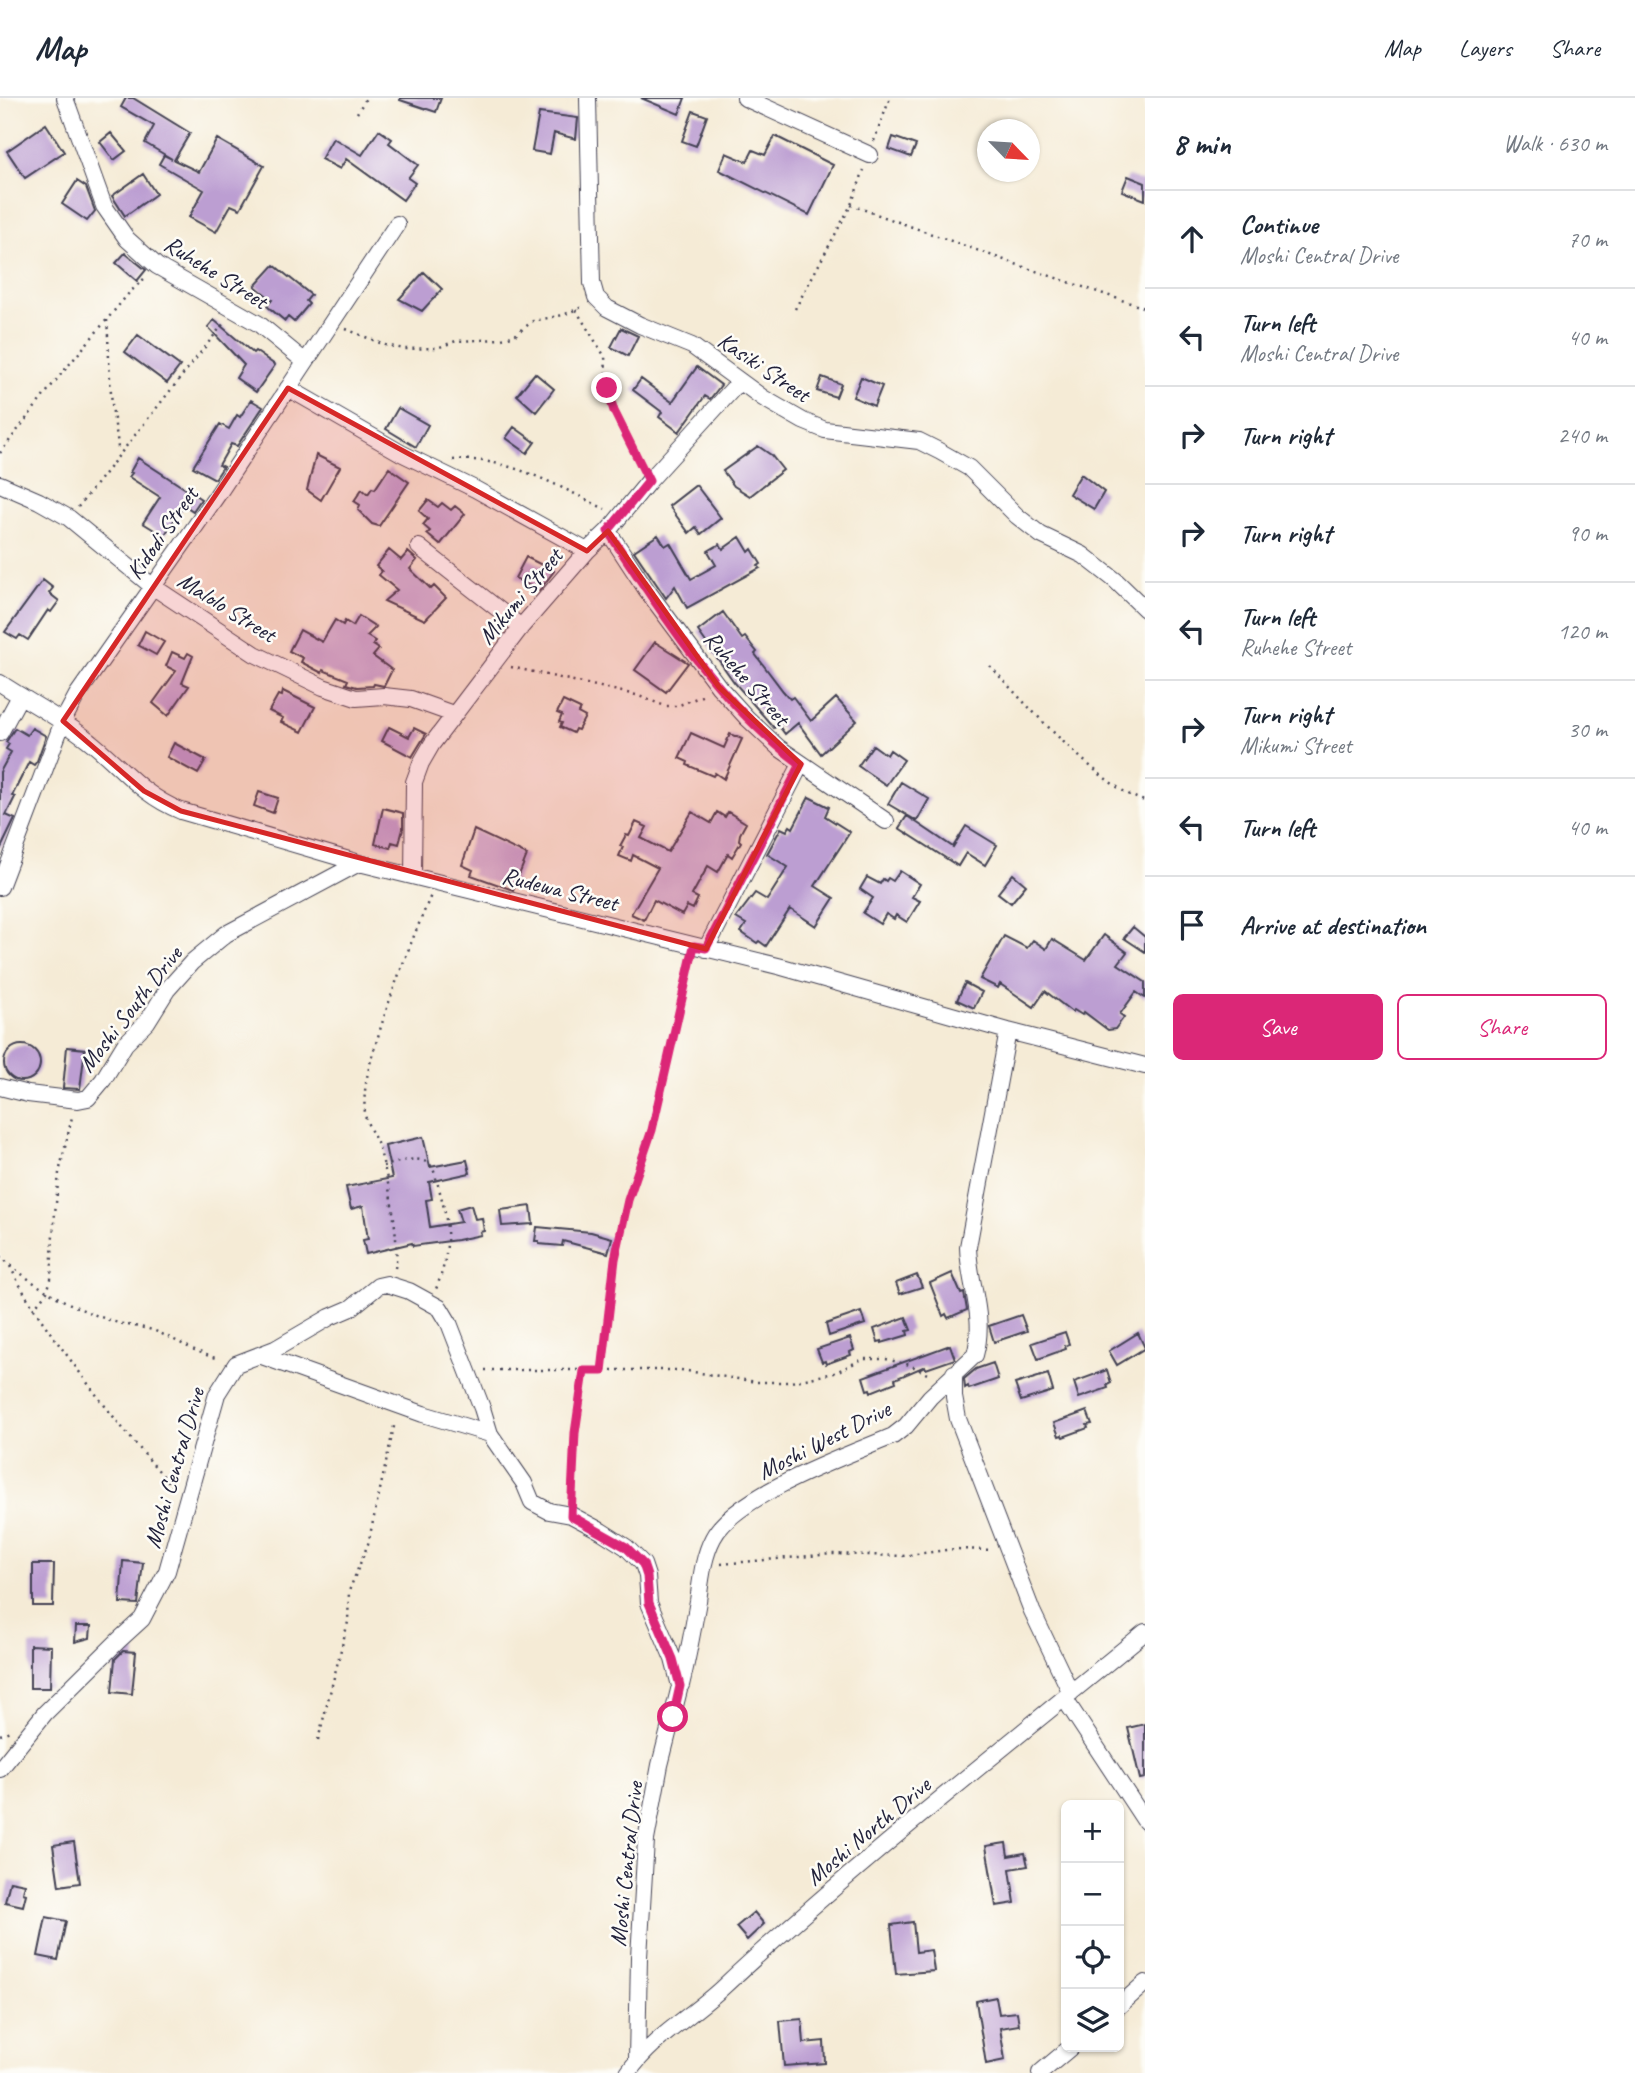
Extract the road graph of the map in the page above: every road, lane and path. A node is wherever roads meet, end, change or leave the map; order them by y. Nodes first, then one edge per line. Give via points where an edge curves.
1 (65, 98) edge
2 (366, 98) edge
3 (588, 98) edge
4 (745, 98) edge
5 (890, 98) edge
6 (357, 113) dead end
7 (870, 155) junction
8 (851, 205) junction
9 (397, 224) dead end
10 (157, 266) junction
11 (596, 297) junction
12 (1145, 308) edge
13 (235, 309) junction
14 (795, 309) dead end
15 (576, 310) junction
16 (107, 320) junction
17 (332, 322) junction
18 (304, 361) junction
19 (740, 381) junction
20 (288, 388) junction
21 (0, 453) edge
22 (118, 454) junction
23 (426, 464) junction
24 (649, 481) junction
25 (2, 488) edge
26 (620, 516) junction
27 (69, 518) junction
28 (608, 531) junction
29 (419, 547) dead end
30 (587, 551) junction
31 (152, 586) junction
32 (1145, 609) edge
33 (521, 627) junction
34 (494, 662) junction
35 (990, 666) dead end
36 (0, 683) edge
37 (719, 687) junction
38 (20, 696) junction
39 (453, 714) junction
40 (63, 721) junction
41 (0, 733) edge
42 (801, 764) junction
43 (1145, 801) edge
44 (886, 821) dead end
45 (359, 863) junction
46 (413, 876) junction
47 (436, 883) junction
48 (0, 887) edge
49 (700, 947) junction
50 (1008, 1031) junction
51 (1145, 1066) edge
52 (0, 1087) edge
53 (78, 1100) junction
54 (383, 1166) junction
55 (0, 1256) edge
56 (10, 1266) junction
57 (387, 1284) junction
58 (47, 1292) junction
59 (431, 1302) junction
60 (33, 1309) junction
61 (259, 1355) junction
62 (236, 1364) junction
63 (468, 1370) junction
64 (584, 1371) junction
65 (602, 1371) junction
66 (949, 1378) junction
67 (399, 1405) junction
68 (490, 1434) junction
69 (186, 1501) junction
70 (571, 1516) junction
71 (1010, 1550) junction
72 (703, 1568) junction
73 (1145, 1632) edge
74 (680, 1686) junction
75 (1068, 1696) junction
76 (318, 1740) dead end
77 (0, 1769) edge
78 (1145, 1821) edge
79 (1145, 1983) edge
80 (1124, 2002) edge
81 (1064, 2052) edge
82 (632, 2067) edge
83 (1040, 2073) edge

1 - 10 street, Ruhehe Street via 104,206 127,239
2 - 6 path
3 - 11 street
4 - 7 street
5 - 7 path
7 - 8 path
8 - 12 path
8 - 14 path
9 - 17 street, Kidodi Street
10 - 13 street, Ruhehe Street
10 - 16 path
11 - 15 path
11 - 19 street, Kasiki Street via 640,325 692,346
13 - 18 street, Ruhehe Street
13 - 22 path
15 - 17 path via 533,321 502,339 456,341 422,349 385,345
15 - 24 path via 605,357 614,411
16 - 21 path
16 - 22 path
17 - 18 street, Kidodi Street
18 - 20 street, Kidodi Street
19 - 24 street, Mikumi Street
19 - 32 street, Kasiki Street via 825,430 919,441 939,451 969,468 1041,535 1094,563
20 - 23 street
20 - 31 street, Kidodi Street
22 - 27 path
23 - 26 path via 474,459 506,466
23 - 30 street
24 - 26 street, Mikumi Street
25 - 27 street, Malolo Street
26 - 28 street, Mikumi Street
27 - 31 street, Malolo Street
28 - 30 street, Mikumi Street
28 - 37 street, Ruhehe Street
29 - 33 street
30 - 33 street, Mikumi Street
31 - 39 street, Malolo Street via 255,653 323,687 356,698 411,699
31 - 40 street, Kidodi Street via 101,657
33 - 34 street, Mikumi Street
34 - 37 path via 665,705 689,703
34 - 39 street, Mikumi Street
35 - 43 path via 1092,767
36 - 38 street, Rudewa Street
37 - 42 street, Ruhehe Street
38 - 40 street, Rudewa Street
38 - 41 street
39 - 46 street, Mikumi Street via 414,782
40 - 45 street, Rudewa Street via 163,804
40 - 48 street, Kidodi Street
42 - 44 street, Ruhehe Street
42 - 49 street
45 - 46 street, Rudewa Street
45 - 53 street, Moshi South Drive via 226,934 201,955 125,1044 96,1091
46 - 47 street, Rudewa Street
47 - 49 street, Rudewa Street
47 - 54 path via 401,964 368,1069 365,1117
49 - 50 street, Rudewa Street
49 - 65 path via 652,1130 628,1200 615,1259
50 - 51 street, Rudewa Street
50 - 66 street, Moshi West Drive via 968,1247 968,1271 978,1300 978,1345 967,1365
52 - 53 street, Moshi South Drive
53 - 58 path via 59,1172
54 - 57 path via 397,1257
54 - 59 path via 416,1158 433,1168 448,1229 447,1257
55 - 56 path
56 - 58 path
56 - 60 path
57 - 59 street
57 - 61 street via 351,1308
58 - 60 path
58 - 62 path via 71,1306 156,1332 199,1354
59 - 63 street via 449,1323
60 - 69 path via 106,1409
61 - 62 street
61 - 67 street
62 - 69 street, Moshi Central Drive via 217,1394
63 - 64 path
63 - 68 street
64 - 65 path
64 - 70 path
65 - 66 path via 681,1370 757,1382 791,1382 834,1373 863,1359 886,1359
66 - 71 street via 958,1419
66 - 72 street, Moshi West Drive via 893,1436 774,1489 734,1513 712,1539
67 - 68 street
67 - 76 path via 368,1544 349,1591 348,1622
68 - 70 street via 532,1502
69 - 77 street, Moshi Central Drive via 167,1571 142,1619 45,1713
70 - 74 street via 626,1547 643,1564 649,1603
71 - 72 path via 820,1555 733,1561
71 - 75 street
72 - 74 street, Moshi West Drive
73 - 75 street, Moshi North Drive
74 - 82 street, Moshi Central Drive via 646,1840
75 - 78 street
75 - 82 street, Moshi North Drive via 785,1929
79 - 80 street
81 - 83 street

